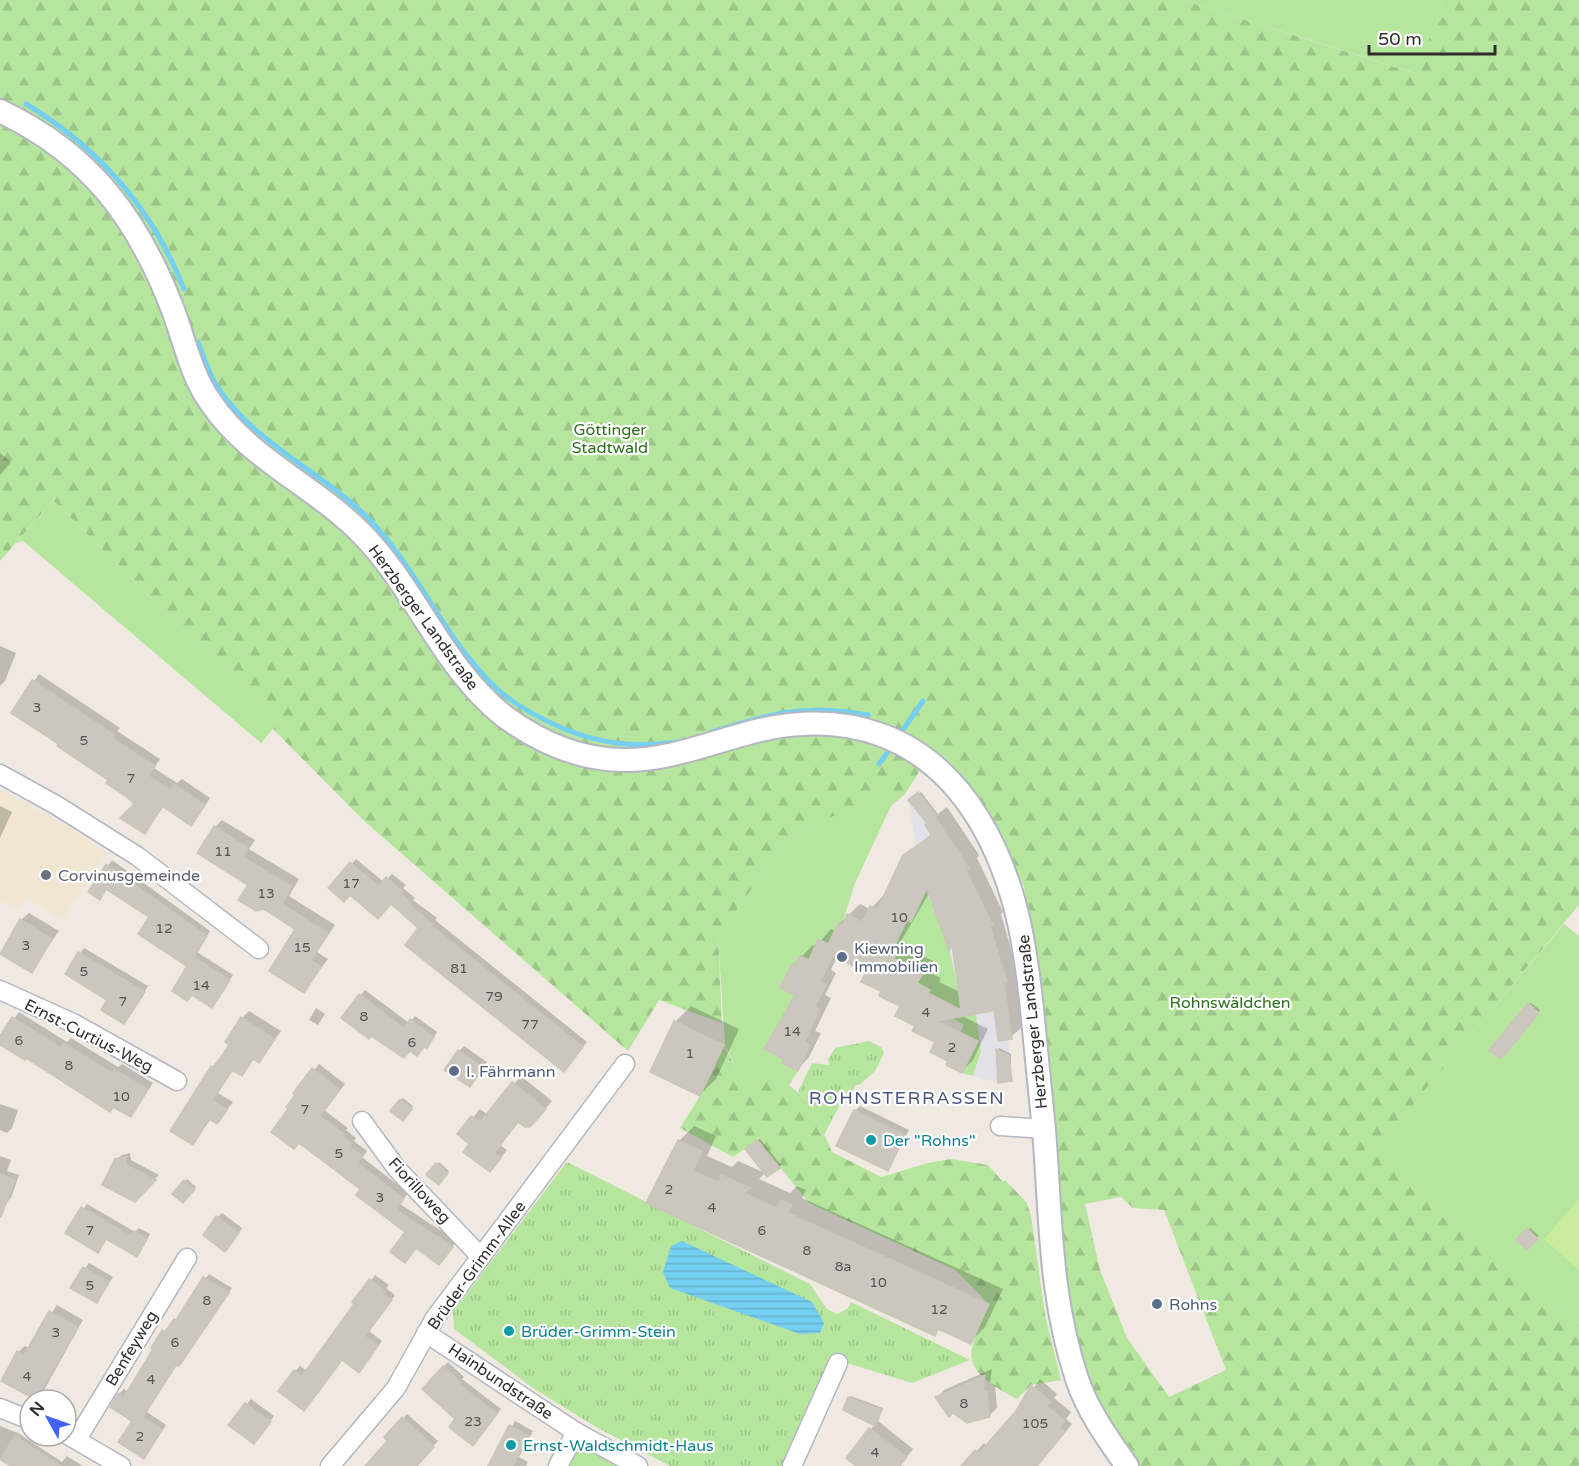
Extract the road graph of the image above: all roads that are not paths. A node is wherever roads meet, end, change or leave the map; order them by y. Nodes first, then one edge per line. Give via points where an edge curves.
1 (0, 111) edge
2 (0, 774) edge
3 (259, 949) dead end
4 (0, 990) edge
5 (625, 1064) dead end
6 (177, 1081) dead end
7 (363, 1121) dead end
8 (1000, 1126) dead end
9 (1044, 1129) junction
10 (481, 1257) junction
11 (187, 1258) dead end
12 (426, 1333) junction
13 (838, 1363) dead end
14 (0, 1408) edge
15 (18, 1415) edge
16 (78, 1426) edge
17 (576, 1432) junction
18 (78, 1441) edge
19 (121, 1466) edge
20 (330, 1466) edge
21 (558, 1466) edge
22 (638, 1466) edge
23 (792, 1466) edge
24 (1127, 1466) edge

1 - 9 street, Herzberger Landstraße via 27,124 78,161 111,194 134,226 158,272 191,368 230,429 335,509 364,536 385,560 457,666 505,716 534,735 574,753 625,760 675,755 756,731 797,724 856,727 899,741 945,776 981,822 1013,895 1030,977
2 - 3 street via 137,856
4 - 6 street, Ernst-Curtius-Weg via 75,1024
5 - 10 street, Brüder-Grimm-Allee
7 - 10 street, Fiorilloweg via 397,1169
8 - 9 street
9 - 24 street, Herzberger Landstraße via 1054,1290 1078,1382 1104,1433
10 - 12 street, Brüder-Grimm-Allee
11 - 16 street, Benfeyweg
12 - 17 street, Hainbundstraße
12 - 20 street, Brüder-Grimm-Allee via 396,1388
13 - 23 street
14 - 15 street
17 - 21 street
17 - 22 street, Hainbundstraße
18 - 19 street

